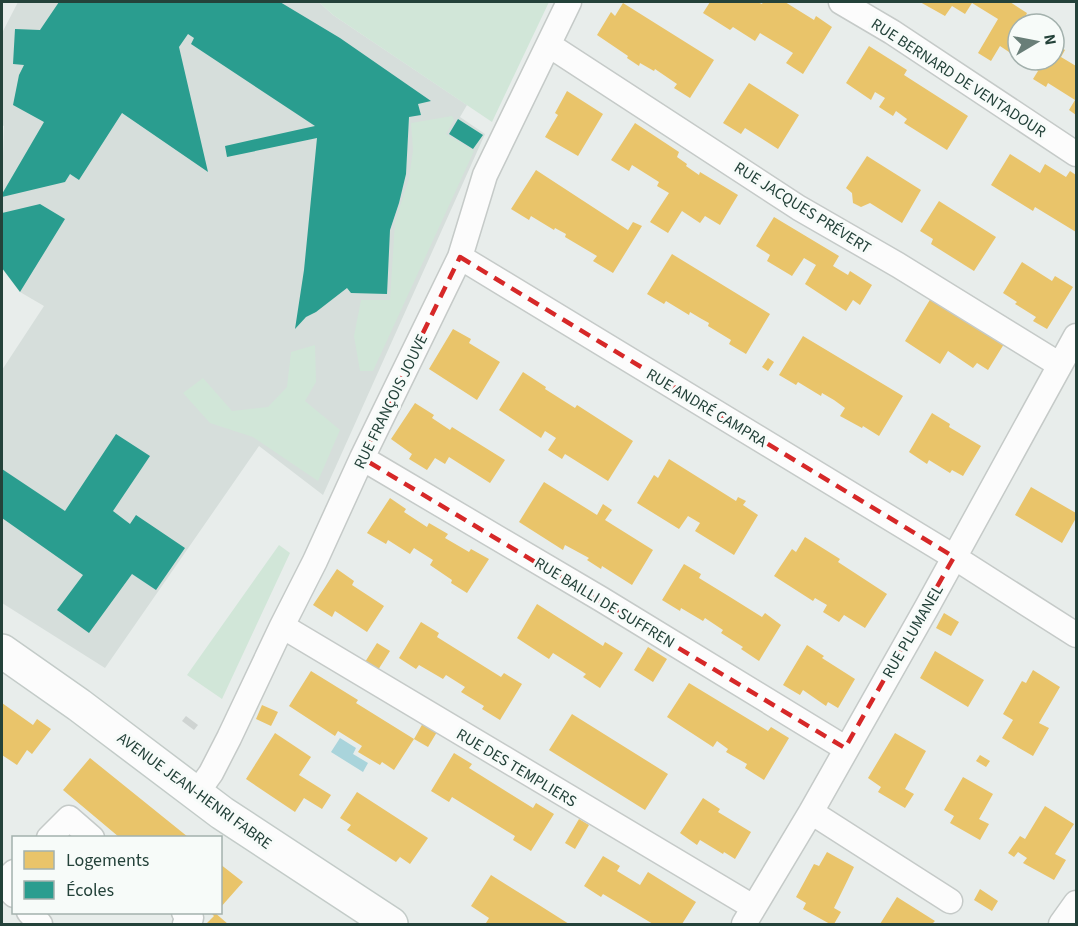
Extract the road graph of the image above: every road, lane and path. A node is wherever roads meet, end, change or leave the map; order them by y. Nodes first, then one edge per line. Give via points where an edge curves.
1 (569, 2) edge
2 (842, 2) edge
3 (549, 45) junction
4 (1077, 154) edge
5 (460, 257) junction
6 (1077, 336) edge
7 (1060, 365) junction
8 (362, 458) junction
9 (954, 557) junction
10 (282, 626) junction
11 (1077, 635) edge
12 (2, 651) edge
13 (845, 748) junction
14 (196, 794) junction
15 (811, 812) junction
16 (50, 836) edge
17 (91, 836) edge
18 (950, 901) dead end
19 (1077, 903) edge
20 (748, 916) edge
21 (391, 924) edge
22 (1061, 924) edge

1 - 3 street, RUE FRANÇOIS JOUVE
2 - 4 street, RUE BERNARD DE VENTADOUR
3 - 5 street, RUE FRANÇOIS JOUVE via 485,175
3 - 7 street, RUE JACQUES PRÉVERT via 799,208
5 - 8 street, RUE FRANÇOIS JOUVE
5 - 9 street, RUE ANDRÉ CAMPRA
6 - 7 street, RUE PLUMANEL
7 - 9 street, RUE PLUMANEL
8 - 10 street, RUE FRANÇOIS JOUVE
8 - 13 street, RUE BAILLI DE SUFFREN
9 - 11 street, RUE ANDRÉ CAMPRA
9 - 13 street, RUE PLUMANEL
10 - 14 street, RUE FRANÇOIS JOUVE via 230,738
10 - 20 street, RUE DES TEMPLIERS
12 - 14 main road, AVENUE JEAN-HENRI FABRE
13 - 15 street, RUE PLUMANEL
14 - 21 main road, AVENUE JEAN-HENRI FABRE
15 - 18 street
15 - 20 street, RUE PLUMANEL
16 - 17 street via 69,818
19 - 22 street

